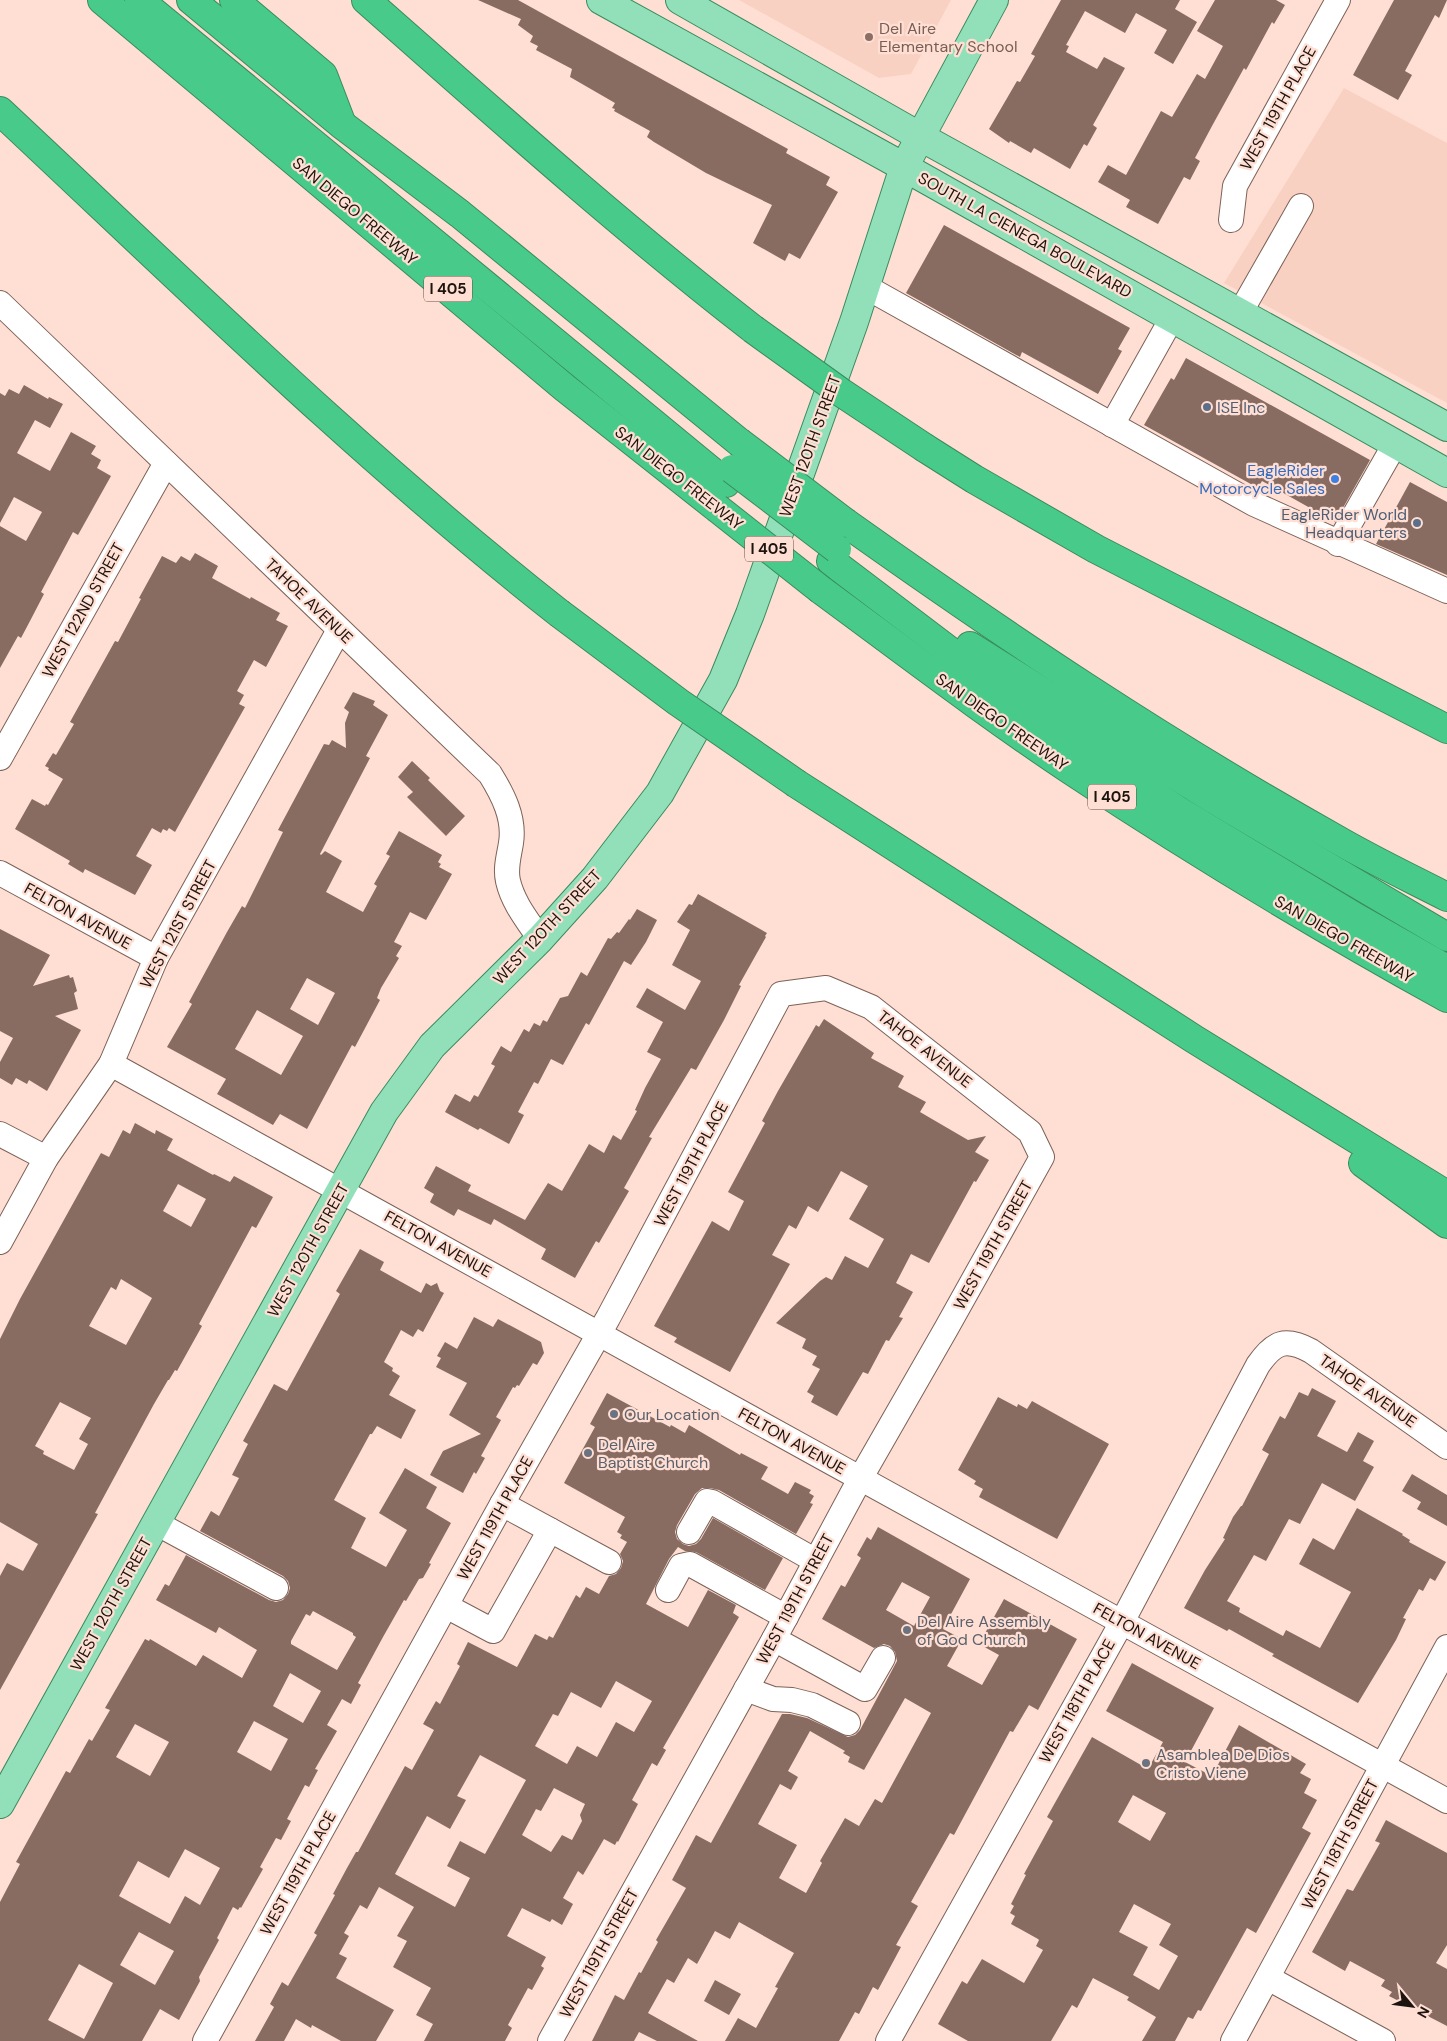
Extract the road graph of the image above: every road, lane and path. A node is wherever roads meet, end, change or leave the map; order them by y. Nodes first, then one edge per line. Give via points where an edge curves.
1 (102, 0) edge
2 (139, 0) edge
3 (167, 0) edge
4 (191, 0) edge
5 (234, 0) edge
6 (366, 0) edge
7 (601, 0) edge
8 (680, 0) edge
9 (994, 0) edge
10 (1338, 0) edge
11 (0, 111) edge
12 (341, 124) junction
13 (919, 136) junction
14 (904, 167) junction
15 (1301, 206) dead end
16 (1231, 220) dead end
17 (866, 287) junction
18 (0, 303) edge
19 (1240, 313) junction
20 (1172, 318) junction
21 (1112, 425) junction
22 (1447, 427) edge
23 (1395, 444) junction
24 (166, 463) junction
25 (1447, 473) edge
26 (725, 487) junction
27 (1338, 544) junction
28 (834, 555) junction
29 (1447, 591) edge
30 (339, 630) junction
31 (1446, 729) edge
32 (0, 758) edge
33 (0, 873) edge
34 (1447, 897) edge
35 (1447, 937) edge
36 (540, 939) junction
37 (156, 958) junction
38 (1447, 969) edge
39 (1417, 981) junction
40 (782, 994) joint
41 (1447, 998) edge
42 (1447, 1004) edge
43 (1194, 1039) junction
44 (112, 1064) junction
45 (0, 1134) edge
46 (46, 1158) junction
47 (1042, 1158) joint
48 (340, 1190) junction
49 (1447, 1195) edge
50 (1447, 1224) edge
51 (0, 1242) edge
52 (600, 1333) junction
53 (1286, 1343) joint
54 (1447, 1447) edge
55 (860, 1479) junction
56 (502, 1504) junction
57 (156, 1522) junction
58 (550, 1530) junction
59 (689, 1532) dead end
60 (816, 1561) junction
61 (609, 1562) dead end
62 (276, 1588) dead end
63 (668, 1590) dead end
64 (446, 1606) junction
65 (786, 1616) junction
66 (1122, 1622) junction
67 (774, 1639) junction
68 (1447, 1647) edge
69 (883, 1658) dead end
70 (746, 1689) junction
71 (848, 1724) dead end
72 (1382, 1765) junction
73 (1447, 1801) edge
74 (0, 1804) edge
75 (1268, 1978) junction
76 (205, 2041) edge
77 (550, 2041) edge
78 (888, 2041) edge
79 (1233, 2041) edge
80 (1382, 2041) edge

1 - 26 highway, SAN DIEGO FREEWAY / I 405 via 565,388
2 - 26 highway
3 - 26 highway via 173,14
4 - 12 highway
5 - 12 highway via 323,75
6 - 31 highway, bridge via 683,275 842,393 974,479 1096,549
7 - 14 main road, SOUTH LA CIENEGA BOULEVARD
8 - 13 main road
9 - 13 main road, WEST 120TH STREET
10 - 16 street, WEST 119TH PLACE via 1235,186
11 - 43 highway, bridge via 392,476 559,614 797,784
12 - 34 highway, bridge via 460,214 739,442 846,523 1011,639 1228,777
13 - 14 main road, WEST 120TH STREET
13 - 19 main road
14 - 17 main road, WEST 120TH STREET
14 - 20 main road, SOUTH LA CIENEGA BOULEVARD
15 - 19 street
17 - 21 street
17 - 36 main road, WEST 120TH STREET via 723,680 660,793 595,878
18 - 24 street, TAHOE AVENUE
19 - 22 main road
20 - 21 street
20 - 23 main road, SOUTH LA CIENEGA BOULEVARD
21 - 27 street via 1254,504
23 - 25 main road, SOUTH LA CIENEGA BOULEVARD
23 - 27 street
24 - 30 street, TAHOE AVENUE
24 - 32 street, WEST 122ND STREET
26 - 28 highway, bridge
26 - 39 highway, SAN DIEGO FREEWAY / I 405, bridge via 821,590 951,686 1187,846
27 - 29 street
28 - 35 highway via 938,625 1208,796
28 - 38 highway via 1009,696 1180,811
30 - 36 street, TAHOE AVENUE via 490,774 503,795 510,816 511,841 506,861 508,881 516,903
30 - 37 street, WEST 121ST STREET
33 - 37 street, FELTON AVENUE
36 - 48 main road, WEST 120TH STREET via 432,1046 384,1112
37 - 44 street, WEST 121ST STREET
39 - 41 highway, SAN DIEGO FREEWAY / I 405
39 - 42 highway
40 - 47 street, TAHOE AVENUE via 826,988 870,1007 1030,1132
40 - 52 street, WEST 119TH PLACE
43 - 49 highway
43 - 50 highway
44 - 46 street, WEST 121ST STREET
44 - 48 street, FELTON AVENUE
45 - 46 street
46 - 51 street, WEST 121ST STREET
47 - 55 street, WEST 119TH STREET
48 - 52 street, FELTON AVENUE
48 - 57 main road, WEST 120TH STREET
52 - 55 street, FELTON AVENUE
52 - 56 street, WEST 119TH PLACE
53 - 54 street, TAHOE AVENUE via 1296,1343 1311,1351
53 - 66 street, WEST 118TH PLACE via 1269,1350 1258,1365
55 - 60 street, WEST 119TH STREET
55 - 66 street, FELTON AVENUE
56 - 58 street
56 - 64 street, WEST 119TH PLACE
57 - 62 street
57 - 74 main road, WEST 120TH STREET
58 - 61 street
58 - 64 street via 493,1631
59 - 60 street via 706,1501 712,1502
60 - 65 street, WEST 119TH STREET
63 - 65 street via 681,1566 690,1564
64 - 76 street, WEST 119TH PLACE
65 - 67 street, WEST 119TH STREET
66 - 72 street, FELTON AVENUE
66 - 78 street, WEST 118TH PLACE
67 - 69 street via 866,1689
67 - 70 street, WEST 119TH STREET
68 - 72 street, WEST 118TH STREET
70 - 71 street via 773,1699 812,1704
70 - 77 street, WEST 119TH STREET
72 - 73 street, FELTON AVENUE
72 - 75 street, WEST 118TH STREET
75 - 79 street, WEST 118TH STREET
75 - 80 street

